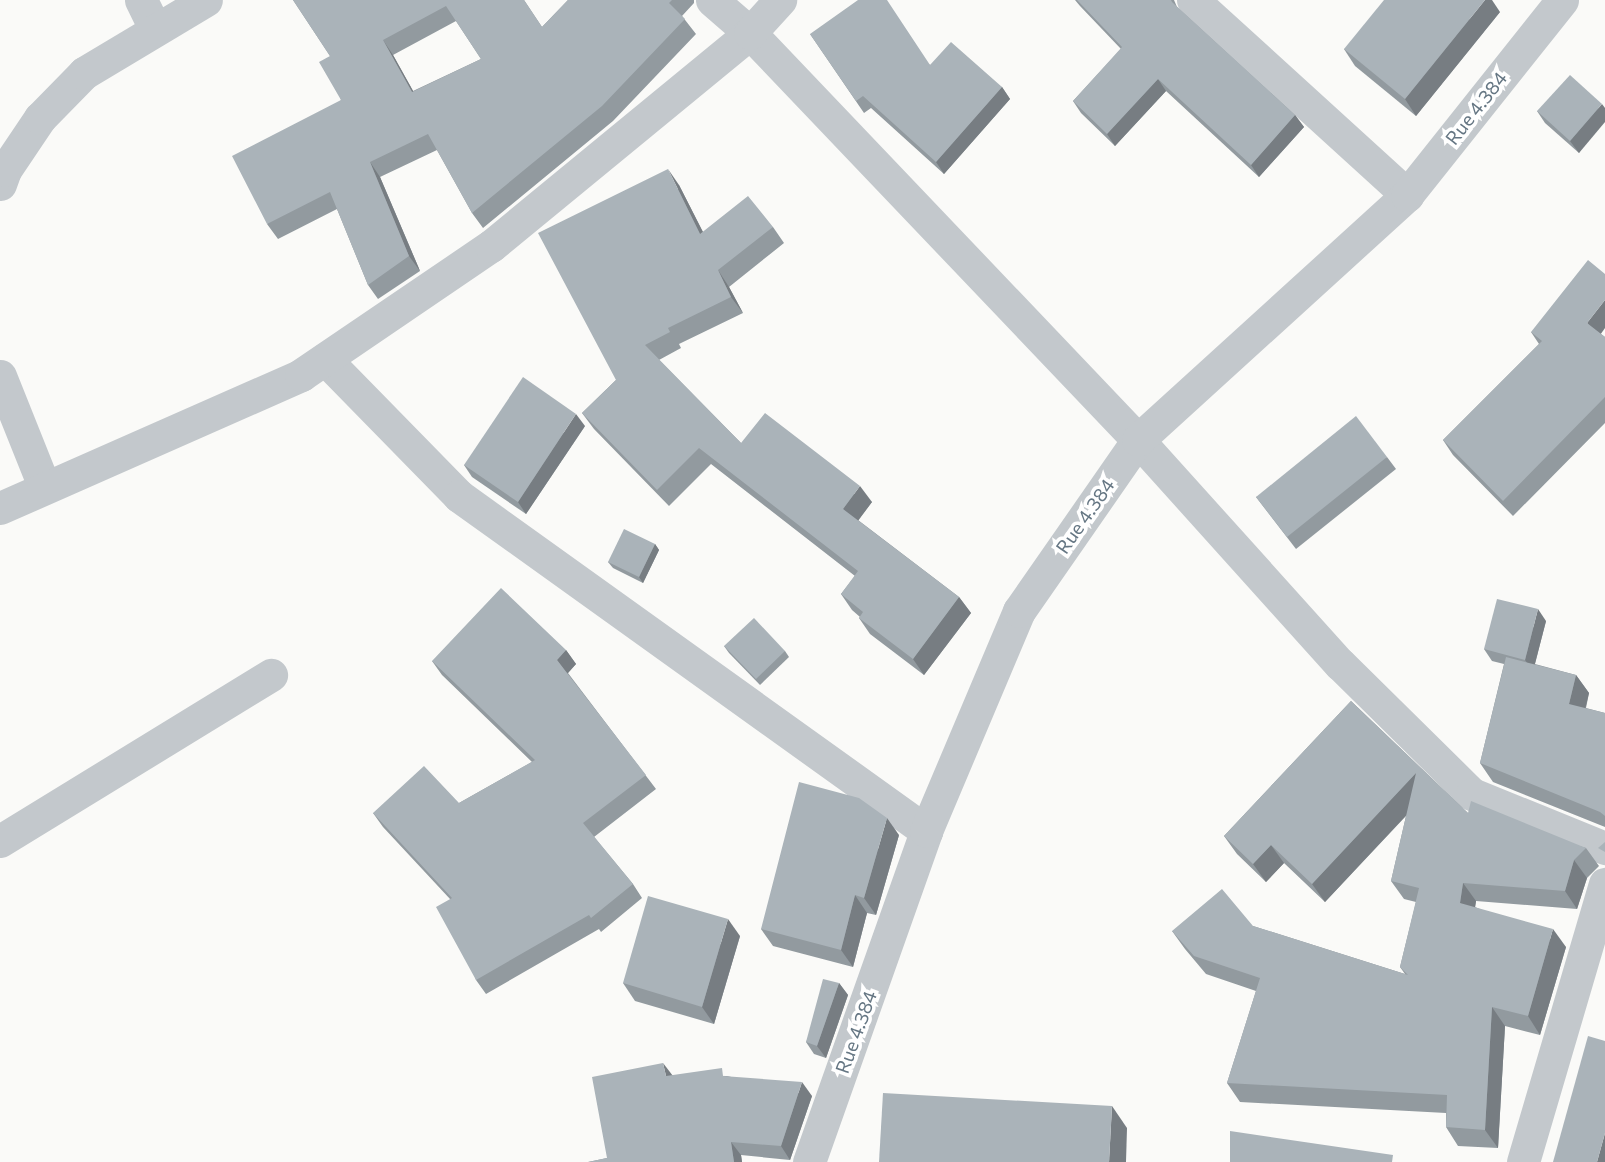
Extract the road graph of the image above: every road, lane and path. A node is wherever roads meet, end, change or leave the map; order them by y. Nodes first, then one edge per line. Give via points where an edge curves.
1 (206, 0) edge
2 (712, 0) edge
3 (780, 0) edge
4 (1193, 0) edge
5 (1562, 0) edge
6 (148, 14) edge
7 (750, 33) junction
8 (0, 184) edge
9 (1407, 195) junction
10 (325, 359) junction
11 (0, 376) edge
12 (1138, 440) junction
13 (44, 486) junction
14 (0, 508) edge
15 (271, 675) dead end
16 (926, 831) junction
17 (0, 841) edge
18 (1605, 848) edge
19 (1605, 884) edge
20 (809, 1162) edge
21 (1523, 1162) edge

1 - 6 street
2 - 7 street
3 - 7 street
4 - 9 street
5 - 9 street, Rue 4.384
6 - 8 street via 40,118
7 - 10 street via 491,246
7 - 12 street
9 - 12 street, Rue 4.384
10 - 13 street via 301,376
10 - 16 street via 459,496
11 - 13 street
12 - 16 street, Rue 4.384 via 1019,611
12 - 18 street via 1340,664 1472,794
13 - 14 street
15 - 17 street
16 - 20 street, Rue 4.384
19 - 21 street

